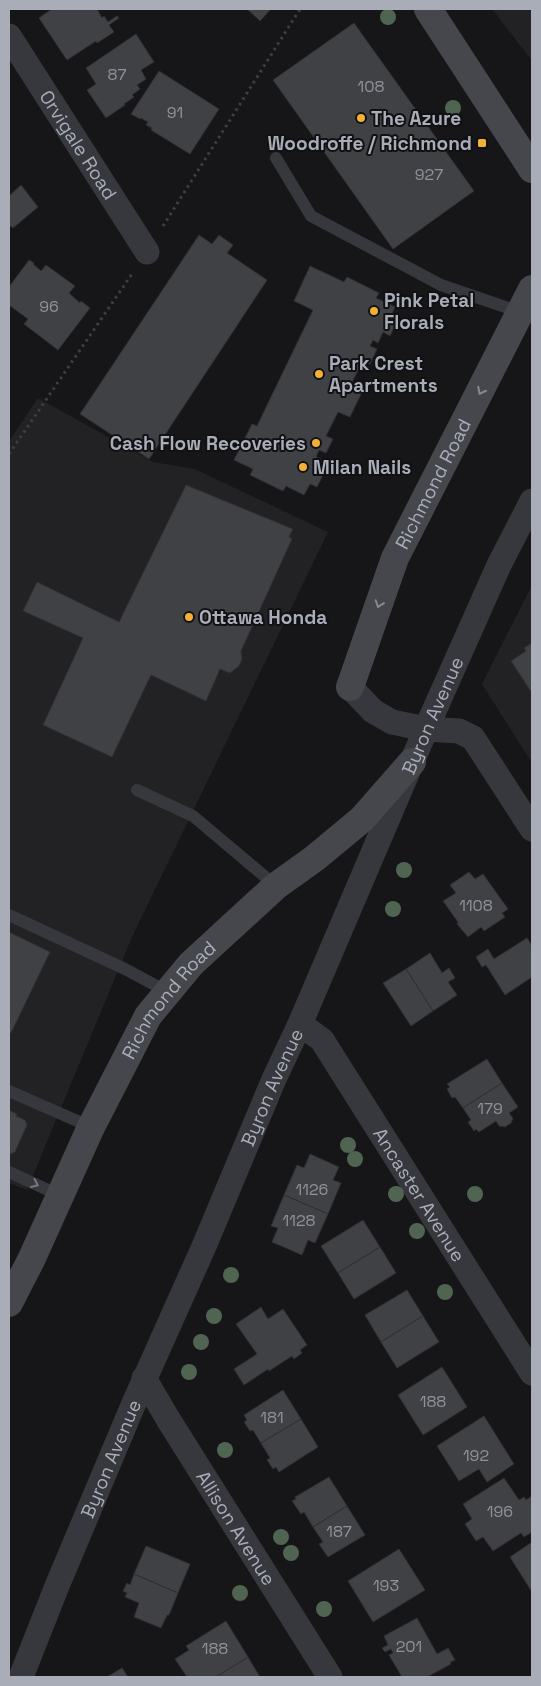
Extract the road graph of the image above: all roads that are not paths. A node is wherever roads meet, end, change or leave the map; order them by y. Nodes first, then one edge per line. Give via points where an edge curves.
1 (428, 9) edge
2 (9, 36) edge
3 (276, 158) dead end
4 (532, 169) edge
5 (147, 252) dead end
6 (526, 300) edge
7 (532, 501) edge
8 (350, 687) joint
9 (426, 729) junction
10 (412, 762) junction
11 (137, 790) dead end
12 (532, 829) edge
13 (276, 886) junction
14 (9, 915) edge
15 (168, 992) junction
16 (300, 1024) junction
17 (9, 1091) edge
18 (91, 1127) junction
19 (9, 1172) edge
20 (61, 1196) junction
21 (9, 1303) edge
22 (525, 1346) edge
23 (532, 1372) edge
24 (144, 1378) junction
25 (21, 1677) edge
26 (330, 1677) edge

1 - 4 main road
2 - 5 street, Orvigale Road
3 - 6 lane via 311,216 441,285
6 -> 8 main road, Richmond Road via 395,558
7 - 9 street, Byron Avenue via 499,565
8 - 9 street via 373,711 392,722
9 - 10 street, Byron Avenue
9 - 12 street via 459,731 473,738
10 - 13 main road, Richmond Road via 362,819
10 - 16 street, Byron Avenue
11 - 13 lane via 194,816
13 - 15 main road, Richmond Road via 191,964
14 - 15 lane
15 - 18 main road, Richmond Road via 148,1016
16 - 22 street, Ancaster Avenue via 322,1040
16 - 24 street, Byron Avenue via 172,1321
17 - 18 lane
18 - 20 main road, Richmond Road
19 -> 20 lane
20 - 21 main road, Richmond Road
22 - 23 street, Ancaster Avenue
24 - 25 street, Byron Avenue
24 - 26 street, Allison Avenue

